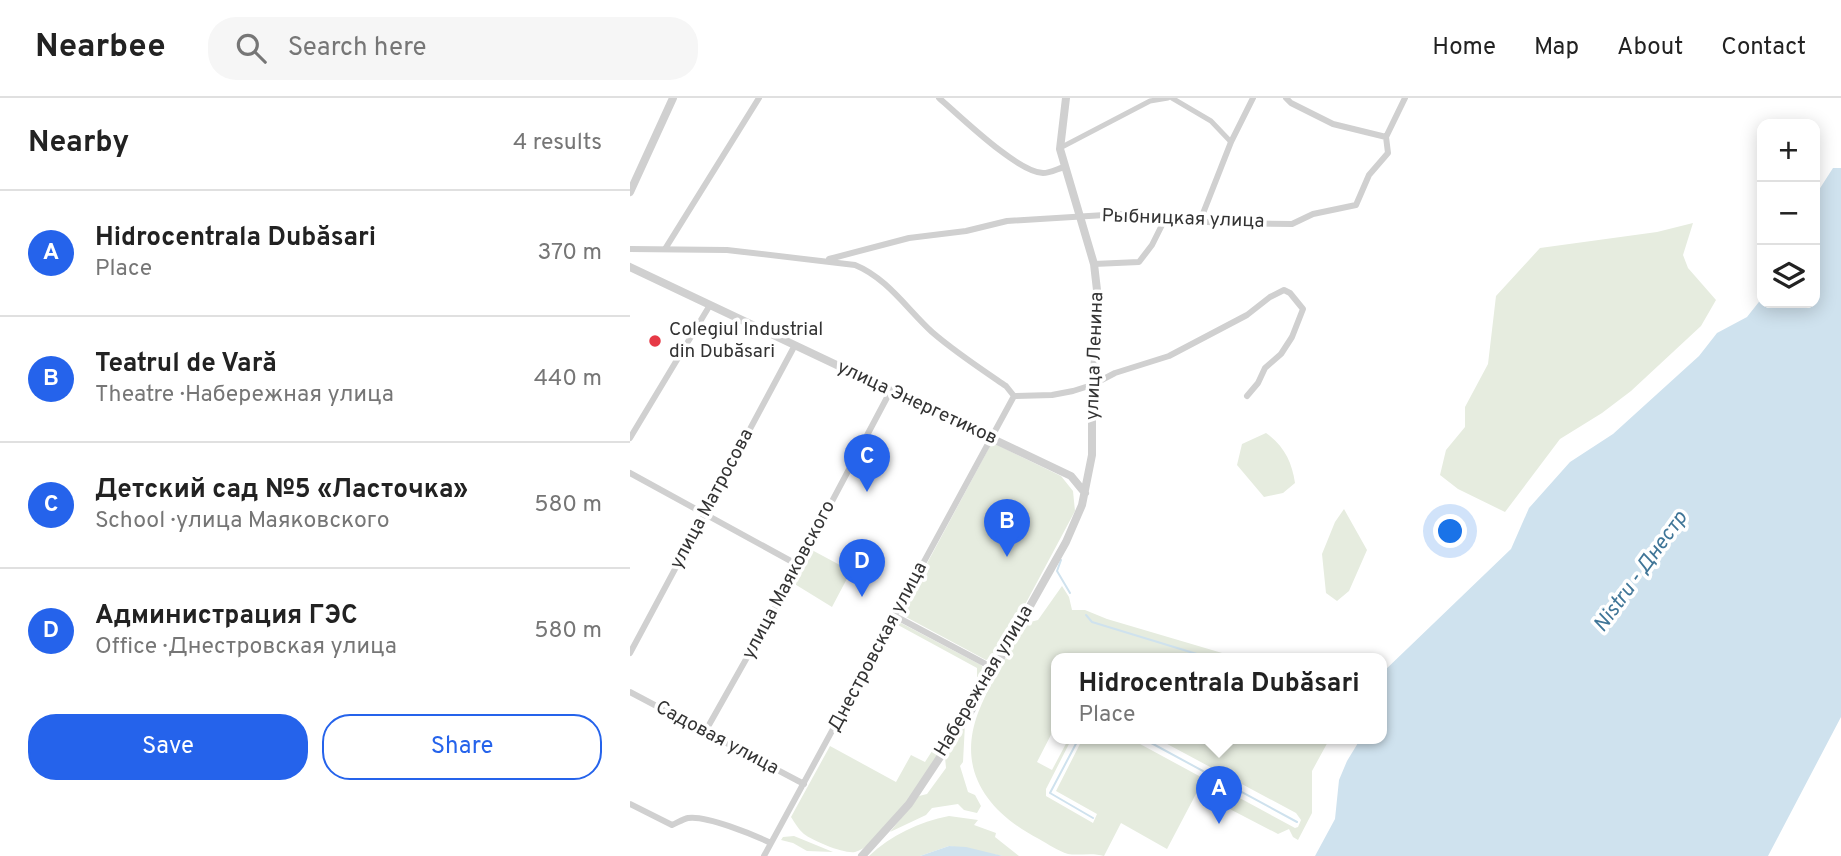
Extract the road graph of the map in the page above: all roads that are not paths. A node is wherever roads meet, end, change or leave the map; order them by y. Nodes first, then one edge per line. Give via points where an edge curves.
1 (673, 98) edge
2 (759, 98) edge
3 (939, 98) edge
4 (1066, 98) edge
5 (1170, 98) edge
6 (1253, 98) edge
7 (1286, 98) edge
8 (1405, 98) edge
9 (1386, 137) junction
10 (1231, 142) junction
11 (1060, 149) junction
12 (1064, 167) junction
13 (630, 192) edge
14 (1081, 216) junction
15 (1166, 217) junction
16 (1200, 221) junction
17 (630, 249) edge
18 (665, 249) junction
19 (823, 260) junction
20 (1094, 264) junction
21 (630, 267) edge
22 (710, 305) junction
23 (795, 345) junction
24 (1092, 385) junction
25 (891, 390) junction
26 (1014, 396) junction
27 (1247, 396) dead end
28 (630, 438) edge
29 (991, 438) junction
30 (630, 472) edge
31 (1085, 493) junction
32 (704, 513) junction
33 (798, 565) junction
34 (895, 616) junction
35 (630, 653) edge
36 (995, 669) junction
37 (630, 692) edge
38 (705, 732) junction
39 (804, 784) junction
40 (630, 804) edge
41 (771, 843) junction
42 (764, 856) edge
43 (862, 856) edge

1 - 13 street
2 - 18 street
3 - 12 street via 1009,157 1039,173
4 - 11 street, улица Ленина
5 - 10 street via 1211,121
5 - 11 street via 1139,107
6 - 10 street
7 - 9 street via 1333,124
8 - 9 street
9 - 16 street, Рыбницкая улица via 1388,153 1369,175 1352,207 1313,214 1292,224
10 - 16 street
11 - 12 street, улица Ленина
12 - 14 street, улица Ленина
14 - 15 street, Рыбницкая улица
14 - 19 street, Рыбницкая улица via 1007,221 909,238
14 - 20 street, улица Ленина
15 - 16 street, Рыбницкая улица
15 - 20 street via 1139,262
17 - 18 street
18 - 19 street
19 - 26 street via 855,265 874,276 932,331
20 - 24 street, улица Ленина via 1100,316
21 - 22 street, улица Энергетиков
22 - 23 street, улица Энергетиков
22 - 28 street
23 - 25 street, улица Энергетиков
23 - 32 street, улица Матросова
24 - 26 street via 1052,395
24 - 27 street via 1169,356 1247,316 1280,291 1290,293 1303,309 1292,337
24 - 31 street, улица Ленина via 1092,455
25 - 29 street, улица Энергетиков
25 - 33 street, улица Маяковского
26 - 29 street, Днестровская улица
29 - 31 street, улица Энергетиков via 1071,476
29 - 34 street, Днестровская улица
30 - 32 street
31 - 36 street, Набережная улица via 1066,541
32 - 33 street
32 - 35 street, улица Матросова
33 - 38 street, улица Маяковского
34 - 36 street
34 - 39 street, Днестровская улица
36 - 43 street, Набережная улица via 909,804
37 - 38 street, Садовая улица
38 - 39 street, Садовая улица
39 - 41 street, Днестровская улица
40 - 41 street via 672,825 699,819
41 - 42 street, Днестровская улица

